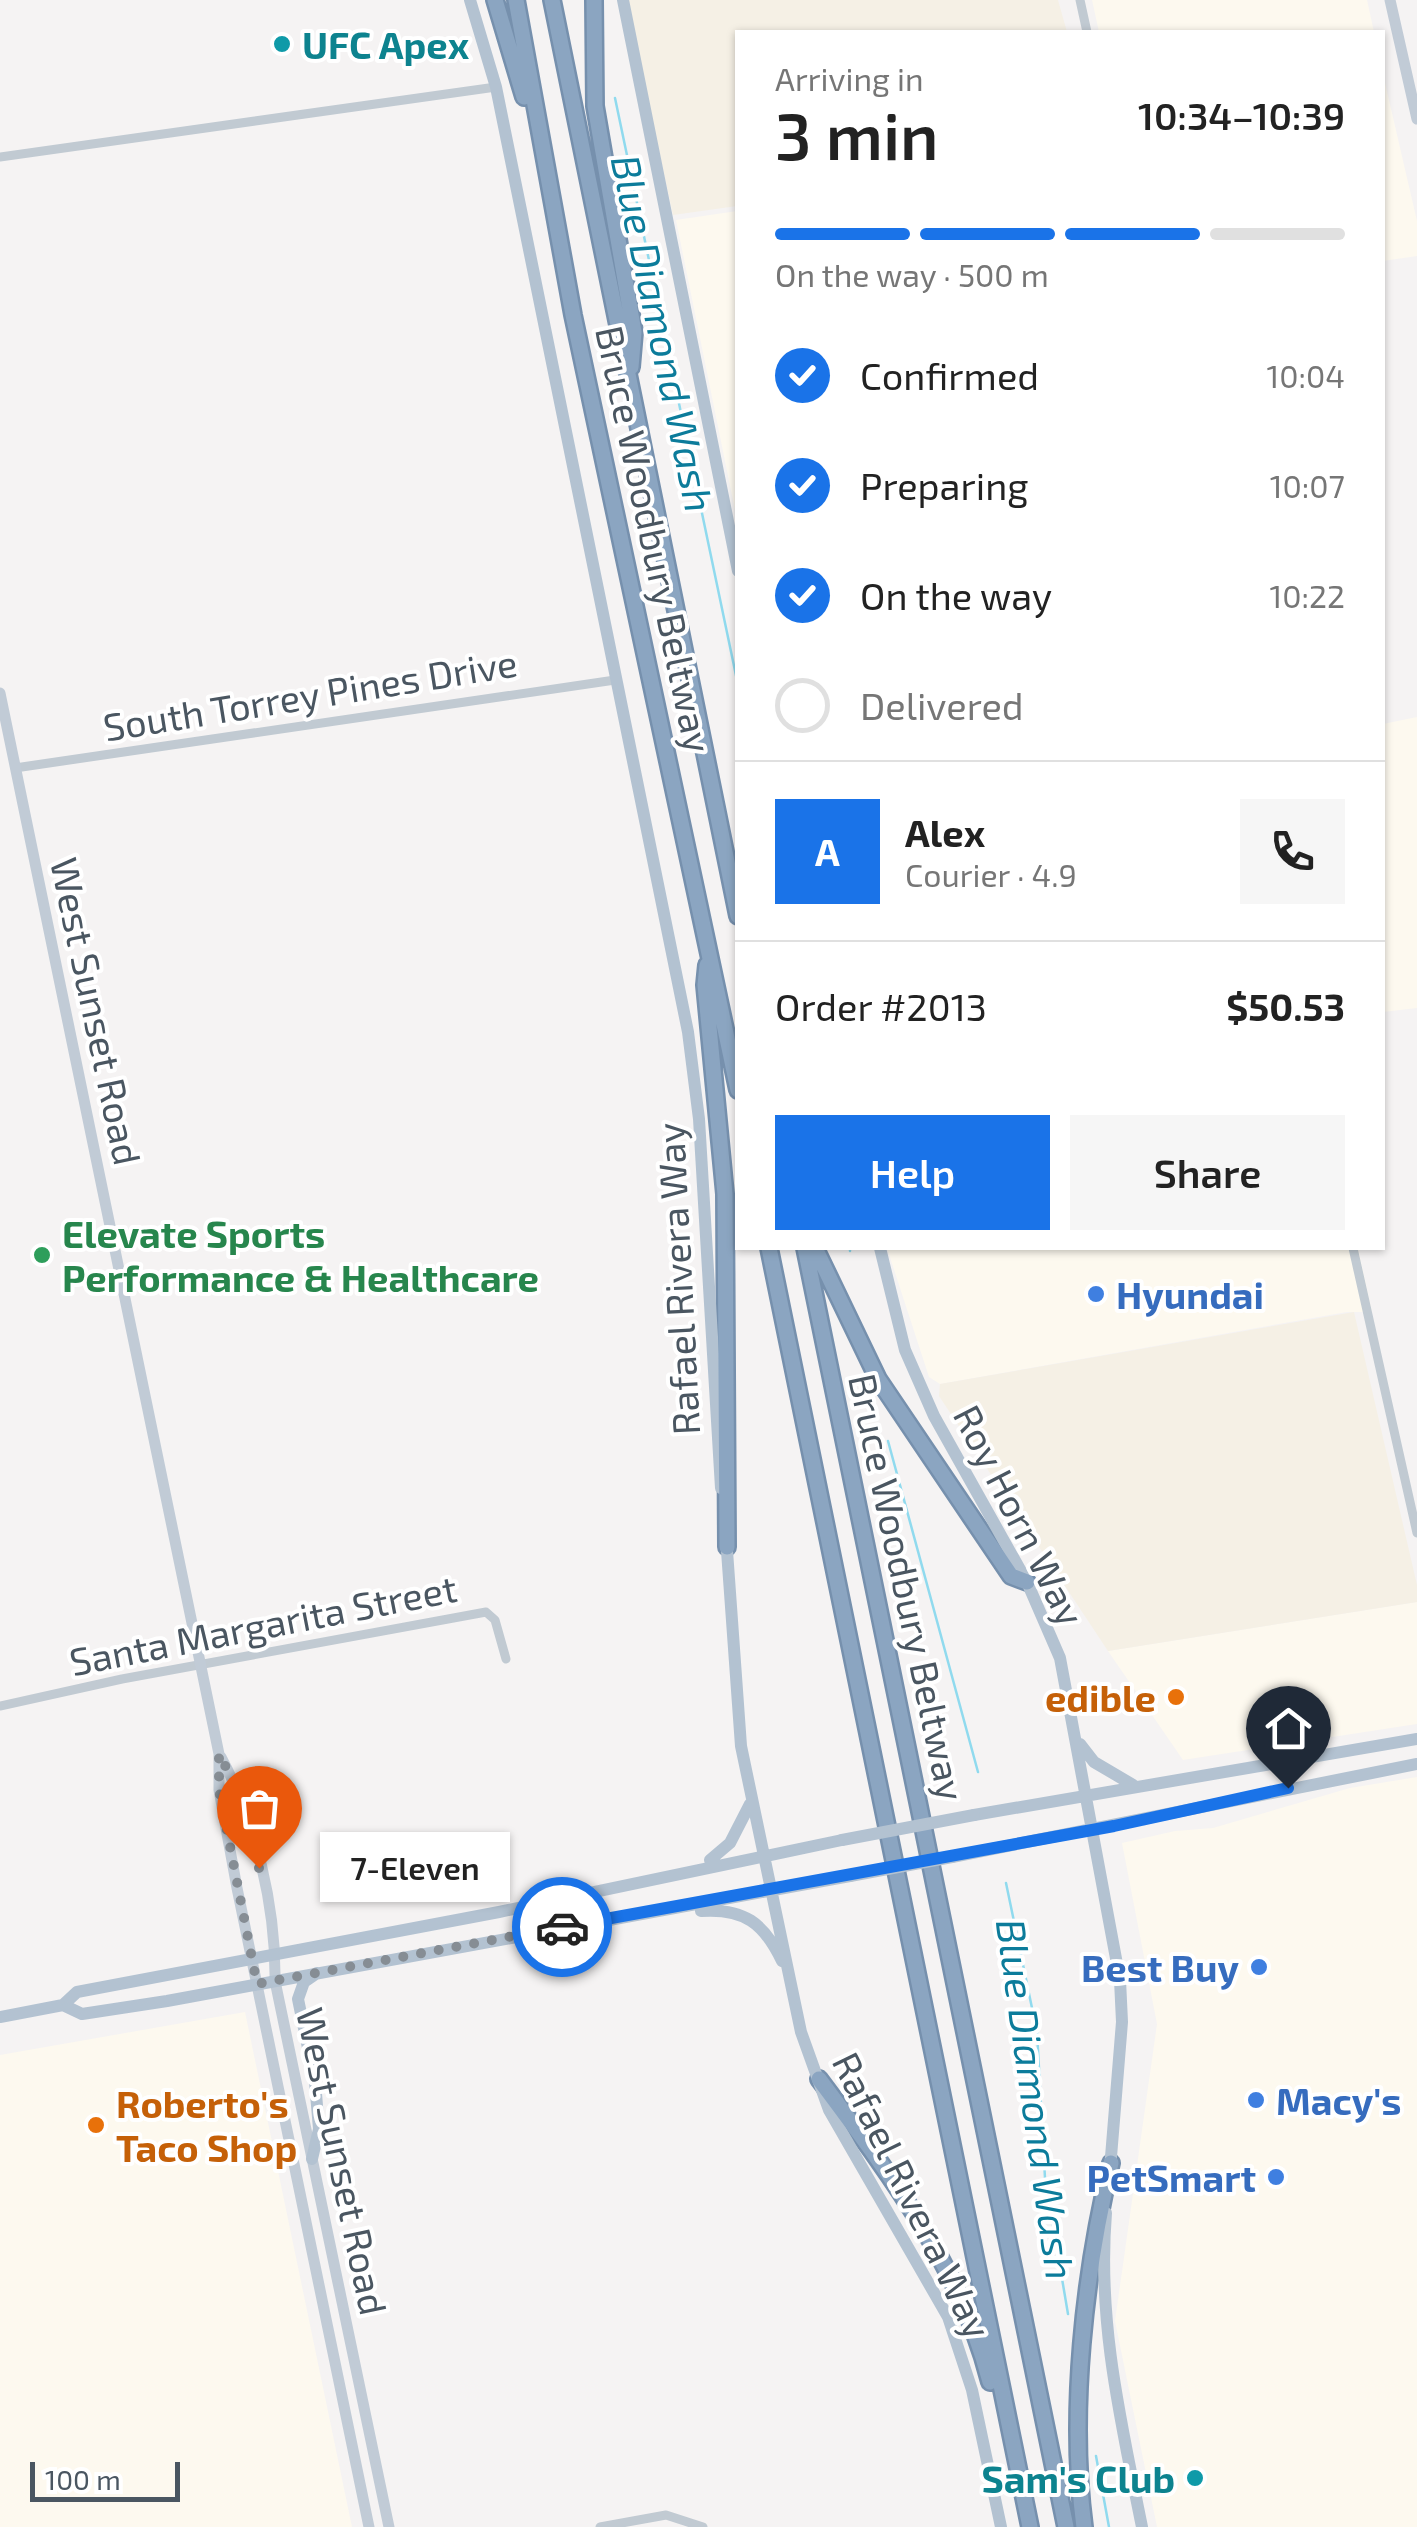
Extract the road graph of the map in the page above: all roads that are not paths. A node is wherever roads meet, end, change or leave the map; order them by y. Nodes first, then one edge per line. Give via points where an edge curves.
1 (470, 0) edge
2 (495, 0) edge
3 (516, 0) edge
4 (552, 0) edge
5 (594, 0) edge
6 (623, 0) edge
7 (1080, 0) edge
8 (1390, 0) edge
9 (1087, 30) edge
10 (496, 87) junction
11 (1417, 119) edge
12 (0, 157) edge
13 (550, 192) junction
14 (629, 386) junction
15 (735, 556) edge
16 (614, 680) junction
17 (0, 693) edge
18 (14, 768) junction
19 (735, 901) edge
20 (708, 946) junction
21 (735, 1076) edge
22 (769, 1250) edge
23 (805, 1250) edge
24 (816, 1250) edge
25 (883, 1250) edge
26 (1353, 1250) edge
27 (1417, 1534) edge
28 (728, 1547) junction
29 (1027, 1582) junction
30 (506, 1659) dead end
31 (200, 1664) junction
32 (0, 1706) edge
33 (1417, 1739) edge
34 (1078, 1742) junction
35 (219, 1754) junction
36 (1417, 1761) edge
37 (1132, 1785) junction
38 (1088, 1794) junction
39 (750, 1804) junction
40 (1094, 1830) junction
41 (765, 1854) junction
42 (690, 1868) junction
43 (772, 1890) junction
44 (594, 1922) junction
45 (275, 1953) junction
46 (252, 1957) junction
47 (319, 1972) junction
48 (275, 1980) junction
49 (791, 1981) junction
50 (257, 1984) junction
51 (63, 2005) junction
52 (0, 2018) edge
53 (820, 2079) junction
54 (312, 2159) junction
55 (294, 2162) junction
56 (1111, 2164) junction
57 (350, 2336) junction
58 (330, 2340) junction
59 (1029, 2525) edge
60 (369, 2527) edge
61 (389, 2527) edge
62 (600, 2527) edge
63 (704, 2527) edge
64 (1000, 2527) edge
65 (1066, 2527) edge
66 (1084, 2527) edge
67 (1142, 2527) edge

1 - 10 main road, Rafael Rivera Way
2 - 13 highway
3 - 13 highway, Bruce Woodbury Beltway
4 - 14 highway, Bruce Woodbury Beltway
5 - 14 highway via 595,106 634,332
6 - 15 main road
7 - 9 street
8 - 11 main road
10 - 12 street
10 - 16 main road, Rafael Rivera Way
13 - 20 highway, Bruce Woodbury Beltway
14 - 19 highway, Bruce Woodbury Beltway
16 - 18 street, South Torrey Pines Drive
16 - 28 main road, Rafael Rivera Way via 690,1046
17 - 18 main road, West Sunset Road
18 - 31 main road, West Sunset Road
20 - 21 highway, Bruce Woodbury Beltway
20 - 28 highway via 704,985 725,1194
22 - 59 highway, Bruce Woodbury Beltway
23 - 65 highway, Bruce Woodbury Beltway
24 - 29 highway via 878,1379 1011,1576
25 - 29 main road, Roy Horn Way via 905,1350 934,1416
26 - 27 street
28 - 39 main road, Rafael Rivera Way via 736,1709
29 - 34 main road, Roy Horn Way via 1060,1658
30 - 31 street, Santa Margarita Street via 486,1612
31 - 32 street, Santa Margarita Street
31 - 35 main road, West Sunset Road
33 - 37 main road
34 - 37 main road via 1094,1762
34 - 38 main road, Roy Horn Way
35 - 45 main road, West Sunset Road via 253,1833
35 - 46 main road, West Sunset Road via 219,1790
36 - 40 main road
37 - 38 main road
38 - 40 main road, Roy Horn Way
38 - 41 main road, bridge
39 - 41 main road, Rafael Rivera Way
39 - 42 main road via 727,1847
40 - 43 main road, bridge
40 - 56 main road, Roy Horn Way via 1116,1945 1122,2022
41 - 42 main road
41 - 43 main road, Rafael Rivera Way
42 - 45 main road via 482,1916
43 - 44 main road
43 - 49 main road, Rafael Rivera Way
44 - 47 main road
44 - 49 main road via 730,1910 761,1926
45 - 46 main road
45 - 48 main road, West Sunset Road
46 - 50 main road, West Sunset Road
46 - 51 main road via 77,1992
47 - 48 main road
47 - 54 main road via 304,1982 298,1999 315,2082 319,2129
48 - 50 main road
48 - 54 main road, West Sunset Road
49 - 53 main road, Rafael Rivera Way
50 - 51 main road via 82,2014
50 - 55 main road, West Sunset Road
51 - 52 main road
53 - 59 highway via 953,2277 977,2336 1011,2481
53 - 64 main road, Rafael Rivera Way via 828,2110 948,2317 972,2390
54 - 55 main road
54 - 57 main road, West Sunset Road
55 - 58 main road, West Sunset Road
56 - 66 highway via 1096,2224 1079,2419
56 - 67 main road, Roy Horn Way via 1104,2318
57 - 58 main road
57 - 61 main road, West Sunset Road
58 - 60 main road, West Sunset Road
62 - 63 street via 666,2515

